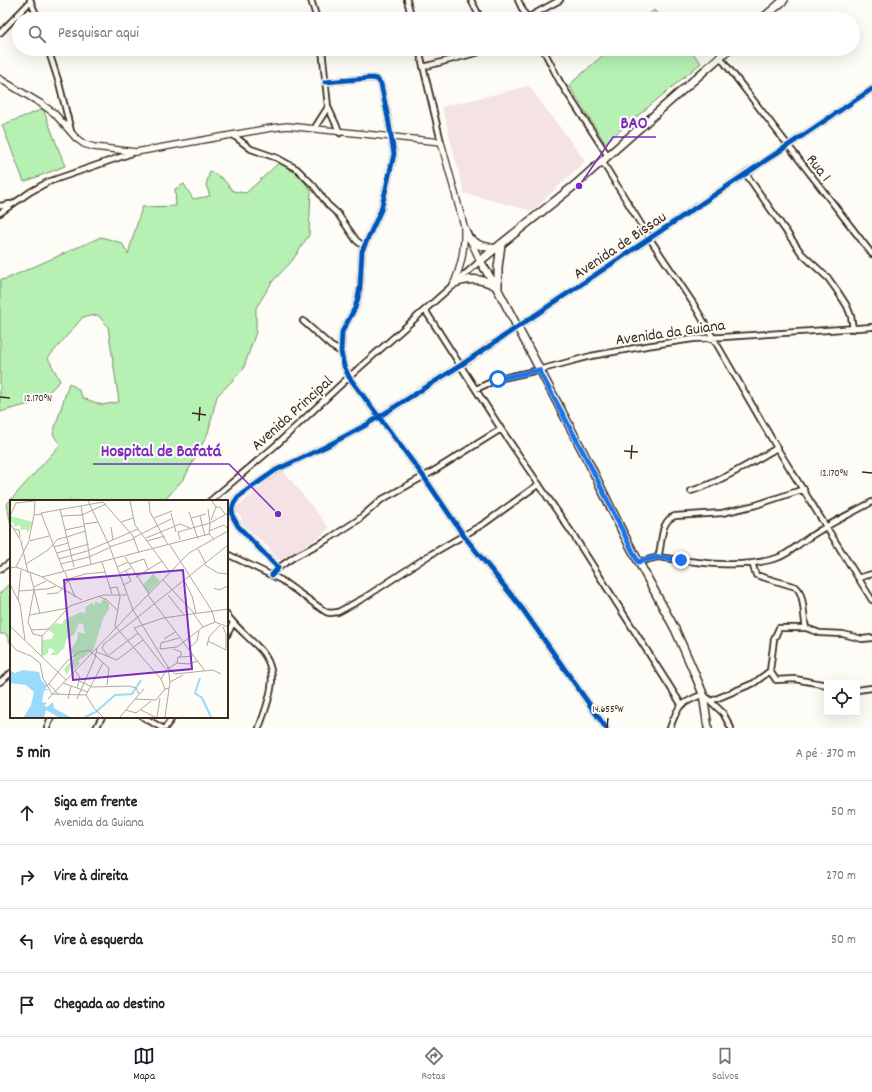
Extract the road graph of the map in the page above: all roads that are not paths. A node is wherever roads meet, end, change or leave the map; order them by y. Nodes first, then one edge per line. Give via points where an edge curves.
1 (310, 0) edge
2 (407, 0) edge
3 (471, 0) edge
4 (518, 0) edge
5 (560, 0) edge
6 (30, 1) edge
7 (780, 1) edge
8 (20, 12) edge
9 (35, 12) edge
10 (314, 12) edge
11 (410, 12) edge
12 (477, 12) edge
13 (524, 12) edge
14 (538, 12) edge
15 (769, 12) edge
16 (12, 20) edge
17 (0, 33) edge
18 (50, 56) edge
19 (323, 56) edge
20 (421, 56) edge
21 (465, 56) edge
22 (547, 56) edge
23 (720, 57) joint
24 (423, 67) junction
25 (0, 79) edge
26 (326, 82) junction
27 (872, 89) edge
28 (328, 107) junction
29 (314, 129) junction
30 (340, 132) junction
31 (71, 133) junction
32 (233, 135) junction
33 (392, 138) junction
34 (441, 142) junction
35 (788, 146) junction
36 (136, 152) junction
37 (605, 159) junction
38 (746, 174) junction
39 (12, 204) junction
40 (0, 206) edge
41 (0, 214) edge
42 (464, 226) junction
43 (470, 239) junction
44 (650, 239) junction
45 (501, 244) junction
46 (363, 246) junction
47 (495, 249) junction
48 (872, 254) edge
49 (480, 261) junction
50 (454, 284) junction
51 (496, 288) junction
52 (425, 310) junction
53 (302, 321) dead end
54 (872, 327) edge
55 (517, 328) junction
56 (853, 329) junction
57 (713, 338) junction
58 (341, 352) junction
59 (461, 366) junction
60 (539, 370) junction
61 (349, 377) junction
62 (476, 390) junction
63 (379, 417) junction
64 (501, 428) junction
65 (777, 448) junction
66 (424, 476) junction
67 (539, 484) junction
68 (804, 489) junction
69 (690, 491) dead end
70 (211, 500) edge
71 (872, 502) edge
72 (826, 527) junction
73 (464, 536) junction
74 (228, 554) edge
75 (658, 557) junction
76 (638, 562) junction
77 (10, 563) edge
78 (752, 563) junction
79 (278, 568) junction
80 (0, 569) edge
81 (872, 574) edge
82 (272, 575) junction
83 (858, 578) junction
84 (872, 600) edge
85 (228, 616) edge
86 (233, 623) junction
87 (806, 628) junction
88 (228, 634) edge
89 (872, 638) edge
90 (770, 671) junction
91 (10, 674) edge
92 (0, 682) edge
93 (824, 685) edge
94 (872, 688) edge
95 (860, 690) edge
96 (703, 694) junction
97 (711, 701) junction
98 (681, 704) junction
99 (51, 718) edge
100 (101, 718) edge
101 (145, 718) edge
102 (172, 718) edge
103 (48, 728) edge
104 (96, 728) edge
105 (162, 728) edge
106 (165, 728) edge
107 (259, 728) edge
108 (606, 728) edge
109 (670, 728) edge
110 (708, 728) edge
111 (731, 728) edge

1 - 10 street
2 - 11 street
3 - 12 street
4 - 13 street
5 - 14 street
6 - 8 street
6 - 9 street
7 - 15 main road
16 - 17 street
18 - 31 street
19 - 26 street
20 - 24 street
21 - 24 street
22 - 37 street
23 - 35 street, Rua 1
23 - 37 main road
24 - 34 street
25 - 31 street via 49,110
26 - 28 street
26 - 33 street via 377,79 381,84
27 - 35 street, Avenida de Bissau
28 - 29 street
28 - 30 street
29 - 30 street
29 - 32 street via 287,126
30 - 33 street
31 - 36 street via 84,144 94,147
32 - 36 street
32 - 46 street via 251,150 277,158 297,169
33 - 34 street
33 - 46 street via 394,154 385,195 376,222
34 - 42 street
35 - 38 street, Avenida de Bissau
35 - 48 street, Rua 1
36 - 39 street via 48,182
37 - 44 street
37 - 45 main road
38 - 44 street, Avenida de Bissau
38 - 56 street via 802,254 828,278 838,292 847,306
39 - 40 street
39 - 41 street
42 - 43 street
42 - 50 street via 463,256
43 - 47 main road via 479,245
43 - 49 street
44 - 55 street, Avenida de Bissau
44 - 57 street
45 - 47 main road
45 - 51 main road
46 - 58 street via 358,298 342,332
47 - 49 main road
49 - 50 street, Avenida Principal
49 - 51 main road
50 - 51 main road via 478,279
50 - 52 street, Avenida Principal
51 - 55 main road
52 - 59 street
52 - 61 street, Avenida Principal
53 - 58 street
54 - 56 street, Avenida da Guiana
55 - 59 street, Avenida de Bissau
55 - 60 main road
56 - 57 street, Avenida da Guiana
57 - 60 street, Avenida da Guiana via 666,342 591,356
57 - 65 street
58 - 61 street
59 - 62 street
59 - 63 street, Avenida de Bissau
60 - 62 street, Avenida da Guiana via 498,379
60 - 76 main road
61 - 63 street
61 - 70 street, Avenida Principal
62 - 64 street
63 - 66 street
63 - 79 street, Avenida de Bissau via 276,470 246,491 234,503 233,517 238,526
64 - 66 street
64 - 67 street
65 - 68 street
65 - 69 street via 738,471
66 - 73 street
66 - 79 street via 381,500 358,520
67 - 73 street
67 - 98 street
68 - 72 street
68 - 75 street via 722,513 669,518 664,526
71 - 72 street
72 - 78 street via 784,555
72 - 83 street
73 - 82 street via 364,598 334,613 326,612
73 - 108 street via 521,607
74 - 82 street
75 - 76 street
75 - 78 street via 709,563
76 - 96 main road via 675,629
77 - 80 street
78 - 87 street via 756,575 799,590
79 - 82 street
81 - 83 street
83 - 84 street
85 - 86 street
86 - 88 street
86 - 107 street via 259,647 272,667 272,685
87 - 89 street via 820,633
87 - 90 street via 779,628 774,639
90 - 93 street via 776,680 795,679
90 - 97 street via 754,683
91 - 92 street
94 - 95 street
96 - 97 street
96 - 98 street
96 - 110 main road
97 - 111 street via 723,713
98 - 109 street
99 - 103 street
100 - 104 street
101 - 105 street
102 - 106 street

